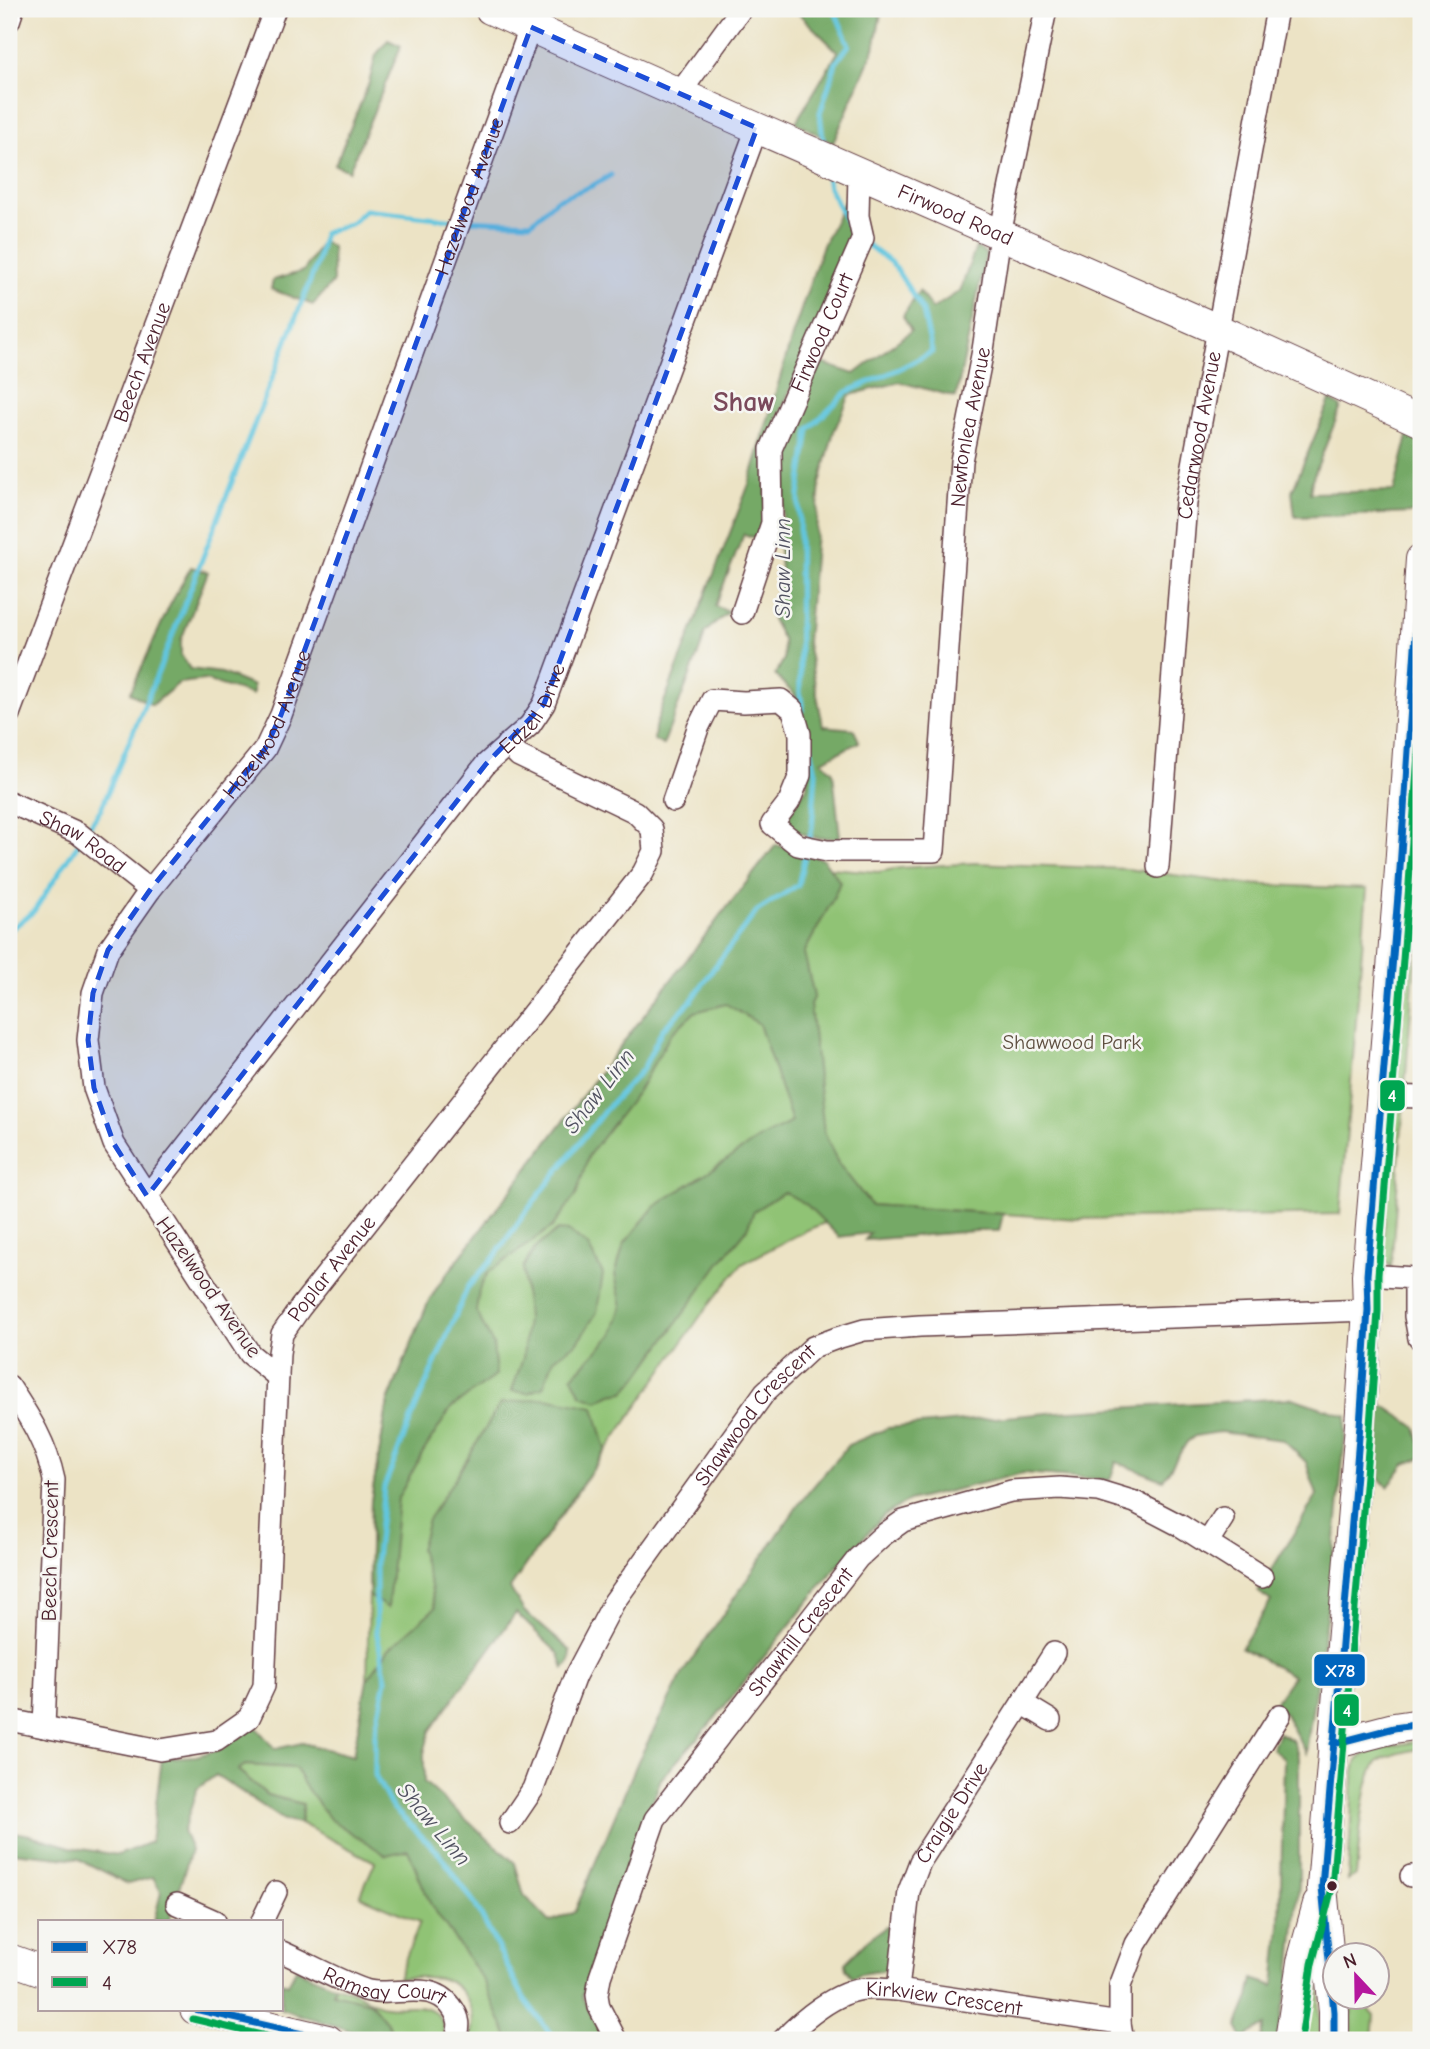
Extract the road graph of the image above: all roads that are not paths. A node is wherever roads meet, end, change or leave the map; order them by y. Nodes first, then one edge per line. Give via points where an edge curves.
1 (13, 9) edge
2 (275, 9) edge
3 (490, 9) edge
4 (741, 9) edge
5 (1046, 9) edge
6 (1277, 9) edge
7 (534, 18) edge
8 (9, 21) edge
9 (680, 94) junction
10 (757, 128) junction
11 (859, 173) junction
12 (1000, 235) junction
13 (1217, 329) junction
14 (1421, 422) edge
15 (1421, 559) edge
16 (742, 614) dead end
17 (9, 714) edge
18 (507, 744) junction
19 (673, 801) dead end
20 (9, 802) edge
21 (1158, 867) dead end
22 (150, 890) junction
23 (1382, 1096) junction
24 (1421, 1097) edge
25 (147, 1196) junction
26 (1367, 1276) junction
27 (1368, 1310) junction
28 (1419, 1338) dead end
29 (278, 1377) junction
30 (9, 1386) edge
31 (1223, 1518) dead end
32 (1207, 1543) junction
33 (1262, 1577) dead end
34 (1054, 1653) dead end
35 (1022, 1703) junction
36 (1280, 1715) dead end
37 (9, 1720) edge
38 (1049, 1720) dead end
39 (1421, 1724) edge
40 (44, 1727) junction
41 (1333, 1744) junction
42 (510, 1823) dead end
43 (1322, 1887) junction
44 (276, 1892) dead end
45 (177, 1904) dead end
46 (213, 1920) edge
47 (262, 1920) edge
48 (284, 1953) edge
49 (9, 1959) edge
50 (38, 1969) edge
51 (898, 1990) junction
52 (199, 2010) edge
53 (1121, 2032) edge
54 (328, 2040) edge
55 (455, 2040) edge
56 (616, 2040) edge
57 (783, 2040) edge
58 (1290, 2040) edge
59 (1334, 2040) edge

1 - 8 street
2 - 17 street, Beech Avenue
3 - 7 street, Firwood Road
4 - 9 street
5 - 12 street, Newtonlea Avenue
6 - 13 street, Cedarwood Avenue
7 - 9 street, Firwood Road
7 - 22 street, Hazelwood Avenue via 281,715 265,749
9 - 10 street, Firwood Road
10 - 11 street, Firwood Road
10 - 18 street, Edzell Drive via 544,704 530,725
11 - 12 street, Firwood Road
11 - 16 street, Firwood Court via 858,216 863,237 771,449 772,523
12 - 13 street, Firwood Road
12 - 19 street, Newtonlea Avenue via 961,461 934,851 827,851 799,845 772,824 789,802 800,775 797,722 793,710 780,700 712,699
13 - 14 street, Firwood Road
13 - 21 street, Cedarwood Avenue via 1186,503
15 - 23 street
18 - 25 street, Edzell Drive via 486,764
18 - 29 street, Poplar Avenue via 519,756 635,812 652,829 654,851 643,873 300,1308 282,1334
20 - 22 street, Shaw Road via 78,833
22 - 25 street, Hazelwood Avenue via 108,950 93,993 88,1040 94,1088 114,1144
23 - 24 street
23 - 26 street
25 - 29 street, Hazelwood Avenue via 250,1354
26 - 27 street
26 - 28 street via 1415,1278
27 - 41 street
27 - 42 street, Shawwood Crescent via 920,1326 864,1330 813,1347 765,1392 614,1602 575,1676 533,1789
29 - 40 street, Poplar Avenue via 264,1686 249,1718 216,1741 160,1750
30 - 40 street, Beech Crescent via 49,1455 54,1480
31 - 32 street
32 - 33 street, Shawhill Crescent
32 - 56 street, Shawhill Crescent via 1135,1502 1099,1491 1060,1488 1011,1491 951,1507 903,1521 882,1536 859,1558 655,1819 600,1977 599,2007
34 - 35 street, Craigie Drive
35 - 38 street
35 - 51 street, Craigie Drive via 920,1862 909,1891
36 - 53 street, Kirkview Crescent via 1136,1944 1120,1986
37 - 40 street, Poplar Avenue
39 - 41 street
41 - 43 street
43 - 58 street via 1302,1962
43 - 59 street
44 - 47 street
45 - 46 street
48 - 55 street, Ramsay Court via 381,1994 431,1992 448,2001 458,2015 460,2028
49 - 50 street
51 - 53 street, Kirkview Crescent
51 - 57 street, Kirkview Crescent via 863,1989 835,1998
52 - 54 street

